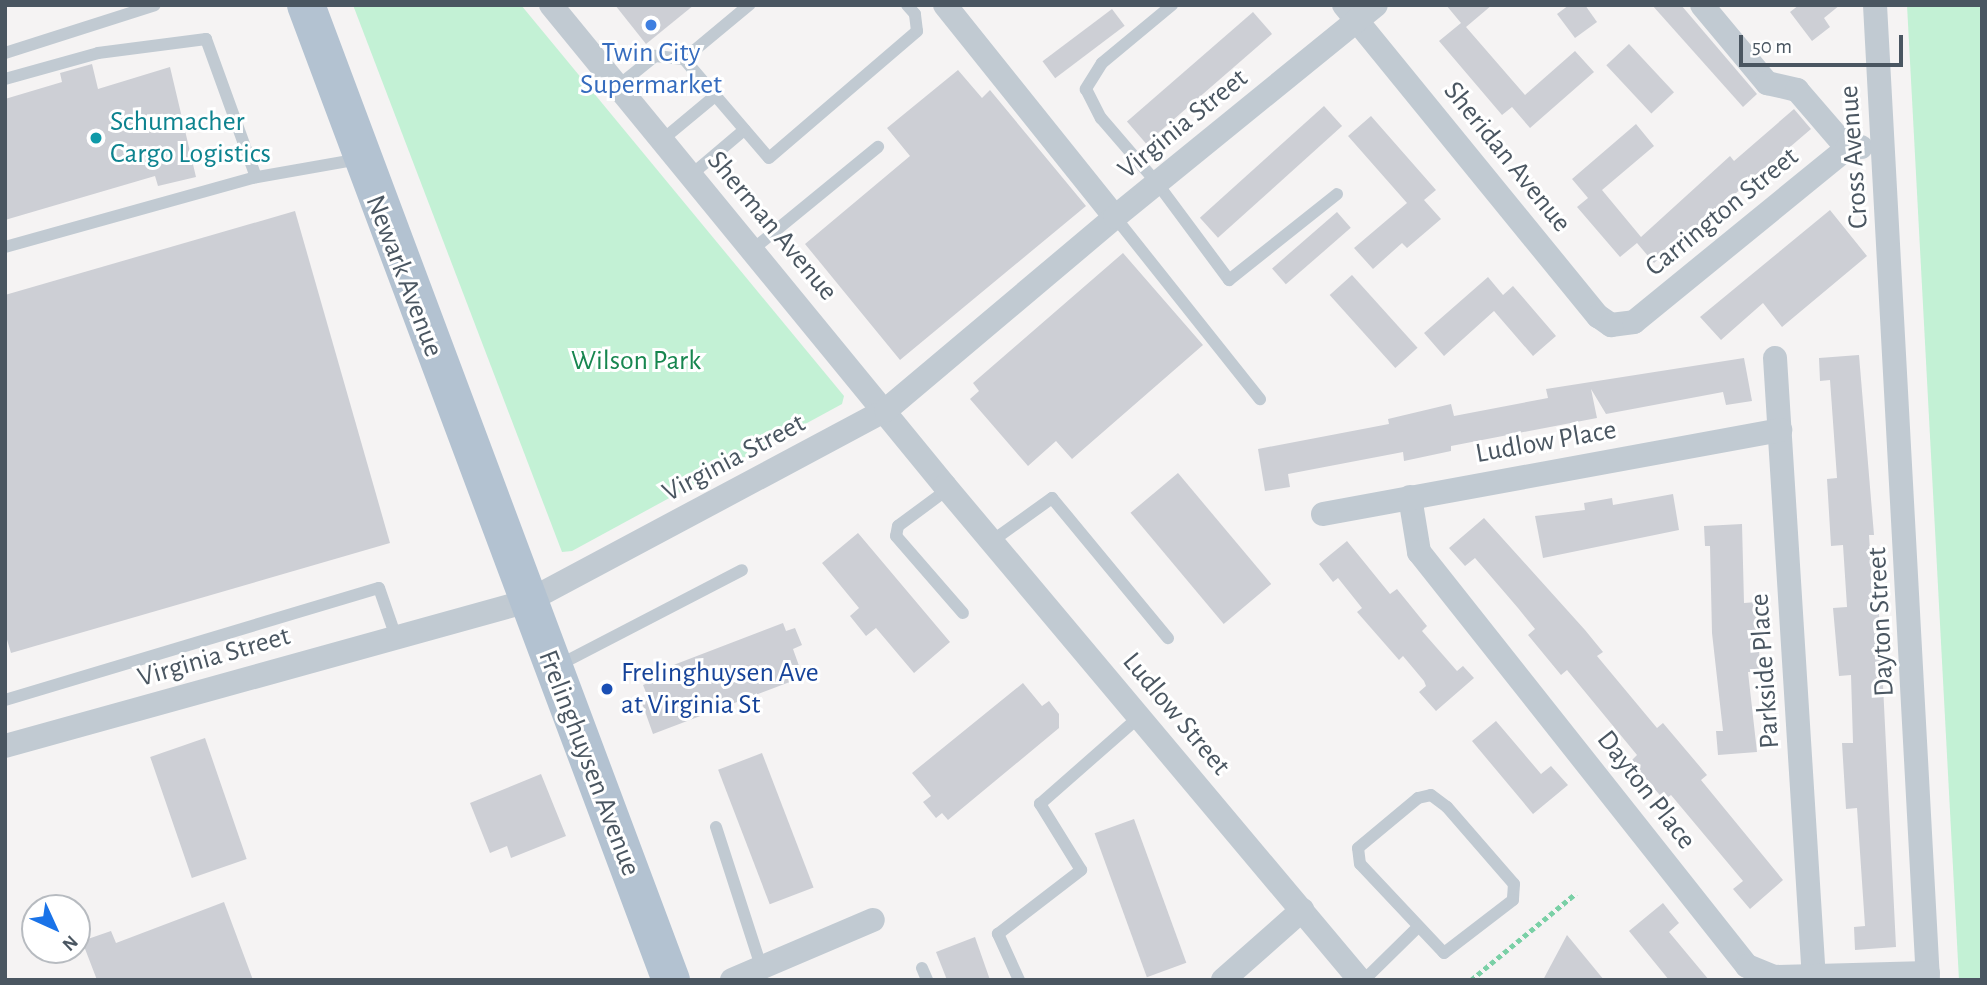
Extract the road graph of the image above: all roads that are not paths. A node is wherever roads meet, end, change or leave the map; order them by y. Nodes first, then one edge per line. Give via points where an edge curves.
1 (155, 5) edge
2 (306, 5) edge
3 (551, 5) edge
4 (749, 5) edge
5 (907, 5) edge
6 (945, 5) edge
7 (1171, 5) edge
8 (1376, 5) edge
9 (1702, 5) edge
10 (1875, 5) edge
11 (1350, 13) edge
12 (5, 53) edge
13 (684, 59) junction
14 (5, 79) edge
15 (618, 86) junction
16 (715, 96) junction
17 (744, 130) junction
18 (662, 140) junction
19 (1879, 146) junction
20 (878, 147) dead end
21 (1847, 148) junction
22 (360, 159) junction
23 (691, 175) junction
24 (256, 177) junction
25 (1157, 183) junction
26 (1337, 194) dead end
27 (1115, 217) junction
28 (5, 247) edge
29 (752, 250) junction
30 (1892, 262) joint
31 (1634, 322) joint
32 (1775, 358) dead end
33 (1260, 399) dead end
34 (886, 410) junction
35 (1780, 430) junction
36 (946, 488) junction
37 (1410, 497) junction
38 (1324, 513) dead end
39 (992, 541) junction
40 (505, 546) joint
41 (742, 570) dead end
42 (528, 601) junction
43 (963, 613) dead end
44 (396, 637) junction
45 (1168, 638) dead end
46 (554, 668) junction
47 (5, 700) edge
48 (1139, 717) junction
49 (5, 746) edge
50 (716, 827) dead end
51 (1302, 910) junction
52 (873, 920) dead end
53 (1418, 927) junction
54 (761, 966) junction
55 (1928, 976) edge
56 (1814, 978) edge
57 (671, 980) edge
58 (732, 980) edge
59 (1019, 980) edge
60 (1223, 980) edge
61 (1362, 980) edge

1 - 12 lane
2 - 22 main road, Newark Avenue
3 - 15 street, Sherman Avenue
4 - 13 lane
5 - 17 lane via 915,14 917,32 769,158
6 - 27 street
7 - 25 lane via 1102,63 1086,89 1101,118
8 - 11 street, Virginia Street
9 - 21 street via 1767,83 1797,90
10 - 19 street, Cross Avenue
11 - 25 street, Virginia Street
11 - 31 street, Sheridan Avenue via 1598,316 1611,326
13 - 15 lane via 655,56
13 - 16 lane
14 - 24 lane via 98,53 206,39
15 - 18 street, Sherman Avenue
16 - 17 lane
16 - 18 lane
17 - 23 lane
18 - 23 street, Sherman Avenue
19 - 21 street
19 - 30 street, Cross Avenue
20 - 29 lane
21 - 31 street, Carrington Street
22 - 24 lane
22 - 40 main road, Newark Avenue
23 - 29 street, Sherman Avenue
24 - 28 lane
25 - 26 lane via 1229,280
25 - 27 street, Virginia Street
27 - 33 lane
27 - 34 street, Virginia Street
29 - 34 street, Sherman Avenue
30 - 55 street, Dayton Street
32 - 35 street, Parkside Place
34 - 36 street, Sherman Avenue
34 - 42 street, Virginia Street
35 - 37 street, Ludlow Place
35 - 56 street, Parkside Place
36 - 39 street, Ludlow Street
36 - 43 lane via 898,526 896,536
37 - 38 street, Ludlow Place
37 - 56 street, Dayton Place via 1419,552 1747,966 1774,976
39 - 45 lane via 1052,498
39 - 48 street, Ludlow Street
40 - 42 main road, Frelinghuysen Avenue
41 - 46 lane
42 - 44 street, Virginia Street
42 - 46 main road, Frelinghuysen Avenue
44 - 47 lane via 379,588
44 - 49 street, Virginia Street
46 - 57 main road, Frelinghuysen Avenue
48 - 51 street, Ludlow Street
48 - 59 lane via 1040,804 1081,870 998,934
50 - 54 lane
51 - 60 street
51 - 61 street, Ludlow Street
52 - 54 street
53 - 53 lane via 1360,864 1357,848 1418,798 1431,795 1447,807 1514,884 1513,900 1444,953
53 - 61 lane
54 - 58 street
55 - 56 street, Dayton Place

